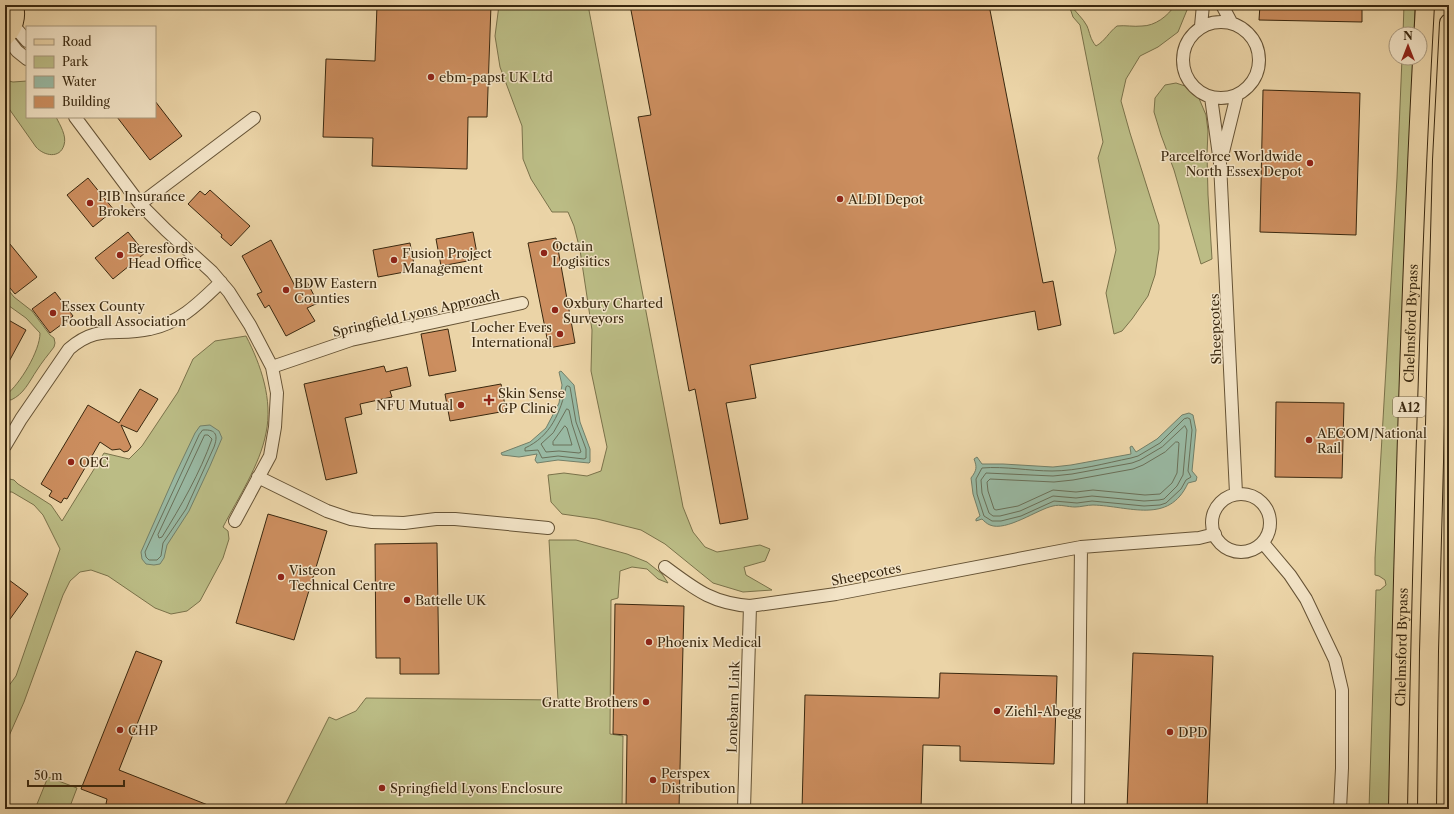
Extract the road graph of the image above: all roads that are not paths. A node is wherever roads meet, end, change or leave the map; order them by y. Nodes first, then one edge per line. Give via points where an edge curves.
1 (14, 5) edge
2 (1203, 5) edge
3 (1222, 5) edge
4 (1425, 5) edge
5 (1231, 22) junction
6 (1449, 22) edge
7 (1201, 26) junction
8 (9, 34) edge
9 (26, 41) edge
10 (26, 58) edge
11 (1237, 95) junction
12 (1211, 97) junction
13 (76, 118) edge
14 (254, 118) dead end
15 (1220, 163) junction
16 (140, 204) junction
17 (221, 282) junction
18 (522, 304) dead end
19 (272, 367) junction
20 (5, 446) edge
21 (258, 477) junction
22 (1236, 493) junction
23 (235, 521) dead end
24 (548, 528) dead end
25 (1215, 534) junction
26 (1263, 543) junction
27 (1081, 547) junction
28 (665, 567) dead end
29 (750, 606) junction
30 (744, 809) edge
31 (1078, 809) edge
32 (1340, 809) edge
33 (1398, 809) edge
34 (1427, 809) edge

1 - 8 main road via 17,12
2 - 7 street
3 - 5 street
4 - 33 highway, Chelmsford Bypass / A12 via 1416,174
5 - 7 street via 1224,20
5 - 11 street via 1243,28 1253,38 1259,60 1257,73 1252,82
6 - 34 highway, Chelmsford Bypass / A12 via 1442,160
7 - 12 street via 1185,45 1182,56 1183,69 1193,86
8 - 9 street
8 - 10 street via 17,50
11 - 12 street
11 - 15 street, Sheepcotes
12 - 15 street, Sheepcotes
13 - 16 street
14 - 16 street
15 - 22 street, Sheepcotes
16 - 17 street
17 - 19 street via 250,325
17 - 20 street via 183,316 168,324 151,329 93,334 77,342 68,349
18 - 19 street, Springfield Lyons Approach via 351,340
19 - 21 street via 277,393 275,427 270,456
21 - 23 street
21 - 24 street via 327,511 372,522 404,523 456,519
22 - 25 street via 1223,499 1216,508 1212,517
22 - 26 street via 1247,493 1259,499 1267,508 1271,526
25 - 26 street via 1224,547 1232,551 1253,550
25 - 27 street, Sheepcotes via 1199,538
26 - 32 street via 1306,599 1334,660 1342,690
27 - 29 street, Sheepcotes via 836,594
27 - 31 street
28 - 29 street, Sheepcotes via 711,598
29 - 30 street, Lonebarn Link

